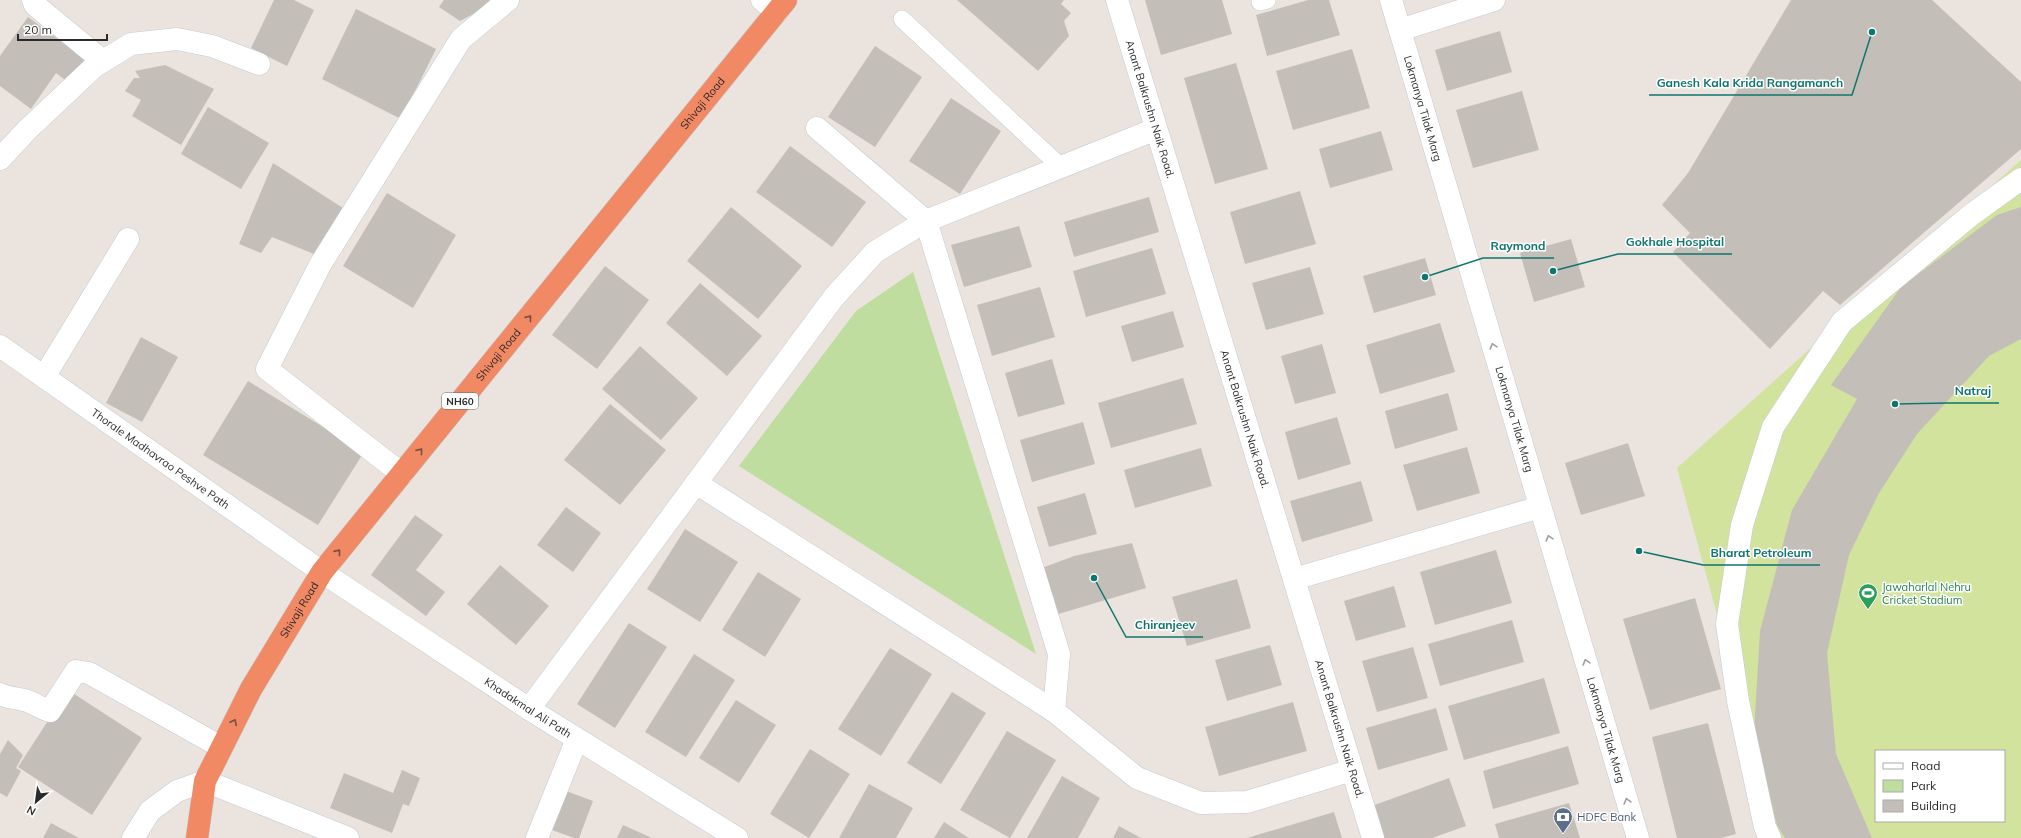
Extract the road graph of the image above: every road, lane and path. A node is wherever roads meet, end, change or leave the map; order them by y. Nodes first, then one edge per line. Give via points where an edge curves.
1 (33, 0) edge
2 (508, 0) edge
3 (1117, 0) edge
4 (1391, 0) edge
5 (1494, 0) edge
6 (775, 4) edge
7 (902, 19) dead end
8 (1400, 30) junction
9 (103, 61) junction
10 (259, 64) dead end
11 (817, 128) dead end
12 (1156, 129) junction
13 (0, 159) edge
14 (1061, 167) junction
15 (2021, 179) edge
16 (926, 221) junction
17 (128, 239) dead end
18 (0, 346) edge
19 (44, 377) junction
20 (402, 474) junction
21 (696, 483) junction
22 (1540, 507) junction
23 (322, 572) junction
24 (1294, 579) junction
25 (0, 694) edge
26 (529, 709) junction
27 (1054, 711) junction
28 (577, 739) junction
29 (222, 747) junction
30 (1352, 770) junction
31 (205, 781) junction
32 (133, 838) edge
33 (197, 838) edge
34 (348, 838) edge
35 (537, 838) edge
36 (737, 838) edge
37 (1373, 838) edge
38 (1638, 838) edge
39 (1770, 838) edge

1 - 9 street via 34,5
2 - 20 street via 461,39 320,265 267,369
3 - 12 street, Anant Balkrushn Naik Road.
4 - 8 street, Lokmanya Tilak Marg
5 - 8 street
20 -> 6 highway, Shivaji Road / NH60
7 - 14 lane
22 -> 8 street, Lokmanya Tilak Marg
9 - 10 street via 132,44 177,39 212,46
9 - 13 street via 27,130
11 - 16 street
12 - 14 street
12 - 24 street, Anant Balkrushn Naik Road.
14 - 16 street
15 - 39 street via 1971,215 1842,322 1773,427 1742,525 1727,624 1738,701 1765,828
16 - 21 street via 876,252 834,298
16 - 27 street via 1059,654
17 - 19 street
18 - 19 street, Thorale Madhavrao Peshve Path
19 - 23 street, Thorale Madhavrao Peshve Path
23 -> 20 highway, Shivaji Road / NH60
21 - 26 street
21 - 27 street
22 - 24 street
38 -> 22 street, Lokmanya Tilak Marg
23 - 26 street, Khadakmal Ali Path
29 -> 23 highway, Shivaji Road / NH60 via 251,689
24 - 30 street, Anant Balkrushn Naik Road.
25 - 29 street via 25,700 38,708 50,711 76,671 89,673
26 - 28 street, Khadakmal Ali Path
27 - 30 street via 1137,778 1201,803 1247,802
28 - 35 street
28 - 36 street, Khadakmal Ali Path
29 - 31 highway, Shivaji Road / NH60
30 - 37 street, Anant Balkrushn Naik Road.
31 - 32 street via 177,791 150,811
31 - 33 highway, Shivaji Road / NH60
31 - 34 street

